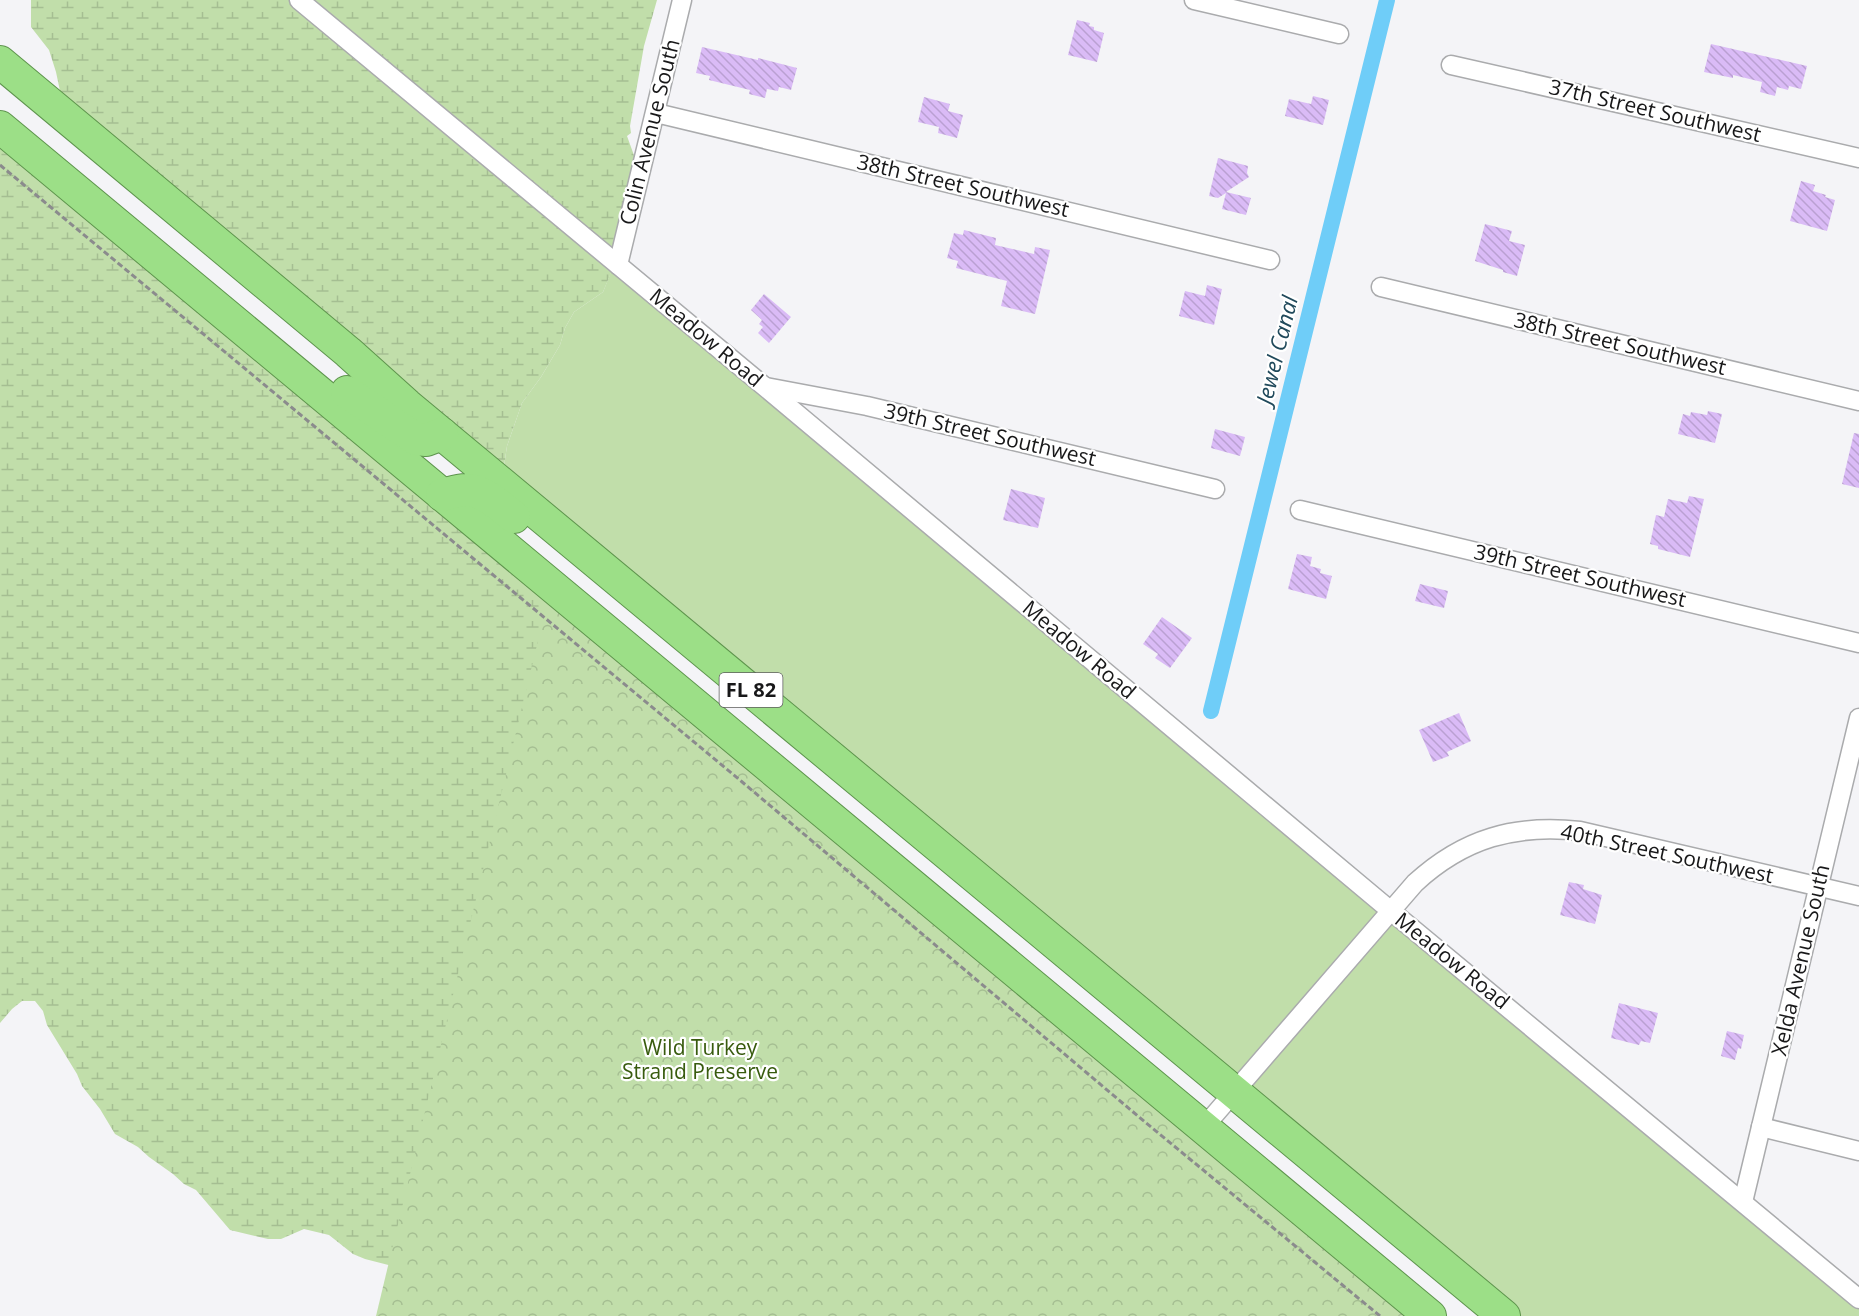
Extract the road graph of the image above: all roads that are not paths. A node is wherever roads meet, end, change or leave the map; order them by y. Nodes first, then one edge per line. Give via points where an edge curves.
1 (299, 0) edge
2 (682, 0) edge
3 (1194, 0) edge
4 (1339, 34) dead end
5 (0, 62) edge
6 (1451, 65) dead end
7 (656, 113) junction
8 (0, 127) edge
9 (1859, 158) edge
10 (1270, 260) dead end
11 (618, 265) junction
12 (180, 277) junction
13 (1382, 287) dead end
14 (765, 387) junction
15 (1859, 400) edge
16 (442, 434) junction
17 (1215, 489) dead end
18 (442, 495) junction
19 (1300, 510) dead end
20 (1859, 643) edge
21 (720, 664) junction
22 (1859, 718) edge
23 (1818, 887) junction
24 (1859, 896) edge
25 (1391, 911) junction
26 (1234, 1092) junction
27 (1761, 1127) junction
28 (1203, 1128) junction
29 (1859, 1151) edge
30 (1743, 1202) junction
31 (1859, 1299) edge
32 (1430, 1316) edge
33 (1504, 1316) edge

1 - 11 street, Meadow Road
2 - 7 street, Colin Avenue South
3 - 4 street
5 - 16 highway, FL 82
6 - 9 street, 37th Street Southwest
7 - 10 street, 38th Street Southwest
7 - 11 street, Colin Avenue South
8 - 12 highway, FL 82
11 - 14 street, Meadow Road
12 - 16 highway via 218,283 336,383 416,439
12 - 18 highway, FL 82
13 - 15 street, 38th Street Southwest
14 - 17 street, 39th Street Southwest via 867,406
14 - 25 street, Meadow Road
16 - 21 highway, FL 82
18 - 21 highway via 469,490 495,502 679,652
18 - 28 highway, FL 82
19 - 20 street, 39th Street Southwest
21 - 26 highway, FL 82
22 - 23 street, Xelda Avenue South
23 - 24 street, 40th Street Southwest
23 - 25 street, 40th Street Southwest via 1580,831 1539,829 1469,845 1415,883
23 - 27 street, Xelda Avenue South
25 - 26 street, 40th Street Southwest
25 - 30 street, Meadow Road
26 - 28 street, 40th Street Southwest
26 - 33 highway, FL 82
27 - 29 street
27 - 30 street, Xelda Avenue South
28 - 32 highway, FL 82
30 - 31 street, Meadow Road

